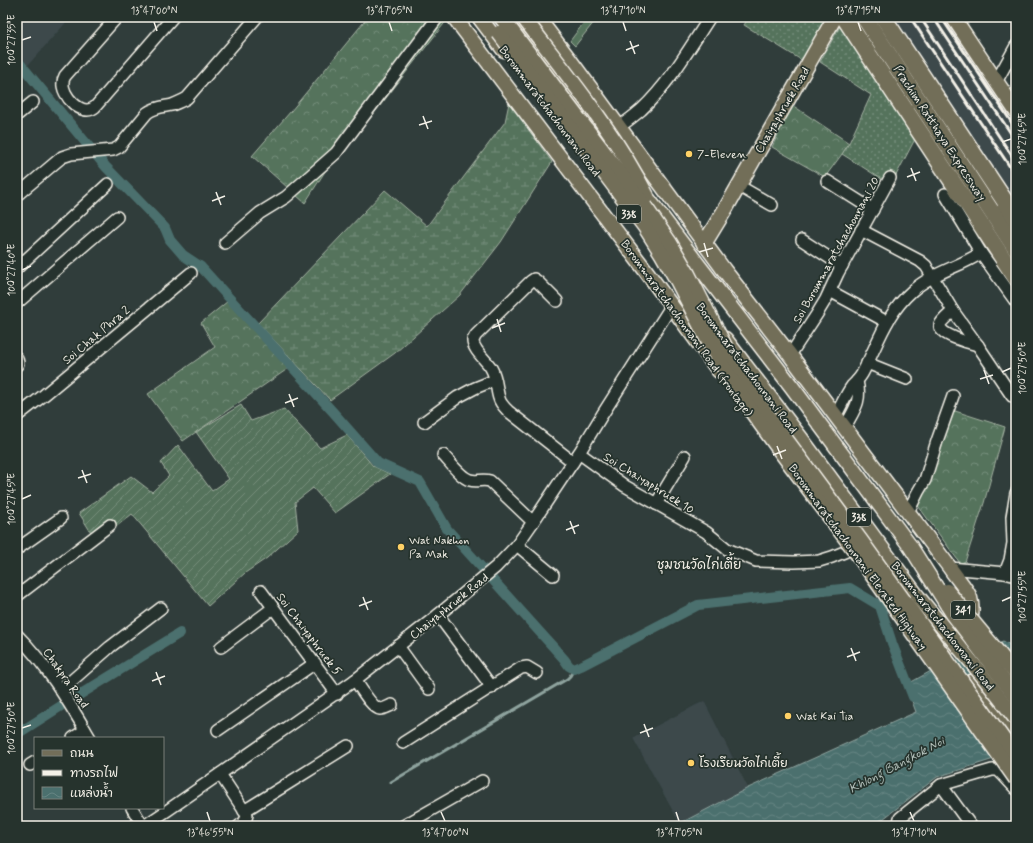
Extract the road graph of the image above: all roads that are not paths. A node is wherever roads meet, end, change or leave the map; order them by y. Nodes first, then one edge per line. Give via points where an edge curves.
1 (117, 17) edge
2 (173, 17) edge
3 (257, 17) edge
4 (438, 17) edge
5 (454, 17) edge
6 (465, 17) edge
7 (479, 17) edge
8 (487, 17) edge
9 (523, 17) edge
10 (537, 17) edge
11 (710, 17) edge
12 (835, 17) edge
13 (844, 17) edge
14 (865, 17) edge
15 (874, 17) edge
16 (883, 17) edge
17 (953, 17) edge
18 (505, 23) edge
19 (1016, 46) edge
20 (996, 82) junction
21 (33, 102) dead end
22 (1016, 111) edge
23 (17, 115) edge
24 (619, 127) junction
25 (890, 178) dead end
26 (827, 181) dead end
27 (108, 184) dead end
28 (739, 186) junction
29 (945, 194) dead end
30 (17, 195) edge
31 (772, 206) dead end
32 (873, 210) junction
33 (117, 217) dead end
34 (1016, 218) edge
35 (1016, 229) edge
36 (861, 230) junction
37 (802, 240) dead end
38 (1016, 240) edge
39 (225, 243) dead end
40 (670, 243) junction
41 (704, 244) junction
42 (1016, 249) edge
43 (981, 253) junction
44 (842, 266) junction
45 (17, 268) edge
46 (724, 270) junction
47 (191, 273) dead end
48 (933, 277) junction
49 (1016, 278) edge
50 (830, 291) junction
51 (557, 301) dead end
52 (17, 302) edge
53 (1016, 302) edge
54 (672, 305) junction
55 (953, 311) junction
56 (887, 322) junction
57 (699, 325) junction
58 (978, 345) junction
59 (790, 355) junction
60 (17, 358) edge
61 (867, 363) junction
62 (17, 365) edge
63 (725, 379) junction
64 (907, 379) dead end
65 (496, 380) junction
66 (857, 382) junction
67 (792, 387) junction
68 (953, 396) dead end
69 (1012, 396) dead end
70 (779, 410) junction
71 (836, 415) junction
72 (17, 416) edge
73 (424, 422) dead end
74 (845, 427) junction
75 (443, 455) dead end
76 (685, 456) dead end
77 (576, 458) junction
78 (1016, 493) edge
79 (656, 504) junction
80 (908, 512) junction
81 (61, 518) dead end
82 (533, 522) junction
83 (110, 525) dead end
84 (517, 545) junction
85 (910, 546) junction
86 (17, 549) edge
87 (849, 550) junction
88 (950, 568) junction
89 (1005, 573) junction
90 (553, 575) dead end
91 (1016, 576) edge
92 (261, 591) dead end
93 (17, 596) edge
94 (918, 597) junction
95 (161, 608) dead end
96 (273, 608) junction
97 (438, 615) junction
98 (17, 635) edge
99 (221, 646) dead end
100 (398, 646) junction
101 (315, 663) junction
102 (536, 673) dead end
103 (1016, 674) edge
104 (355, 680) junction
105 (490, 688) junction
106 (429, 689) dead end
107 (61, 690) junction
108 (337, 694) junction
109 (1016, 697) edge
110 (392, 704) dead end
111 (1016, 719) edge
112 (218, 730) dead end
113 (88, 734) edge
114 (77, 737) edge
115 (403, 743) dead end
116 (1016, 744) edge
117 (348, 746) dead end
118 (1016, 757) edge
119 (220, 774) junction
120 (1016, 779) edge
121 (482, 781) dead end
122 (941, 785) junction
123 (1016, 789) edge
124 (133, 809) edge
125 (244, 811) junction
126 (143, 826) edge
127 (240, 826) edge
128 (403, 826) edge
129 (898, 826) edge
130 (970, 826) edge

1 - 2 street via 62,82 68,97 83,110 95,107
3 - 30 street via 187,98 173,105 152,109 113,150 62,157
4 - 39 street via 336,153
5 - 54 main road, Borommaratchachonnani Road (frontage) / 338
6 - 57 main road, bridge
7 - 70 main road, Borommaratchachonnani Road / 338
8 - 18 main road, Borommaratchachonnani Elevated Highway / 338
9 - 40 main road, bridge via 612,136 634,172
10 - 24 main road
11 - 24 street via 658,92 640,111
12 - 28 main road, Chaiyaphruek Road
13 - 49 highway
14 - 38 main road
14 - 42 highway, Prachim Ratthaya Expressway
15 - 35 main road
16 - 34 highway, Prachim Ratthaya Expressway
17 - 20 main road
18 - 40 main road, Borommaratchachonnani Elevated Highway, bridge via 641,200
18 - 57 main road, Borommaratchachonnani Elevated Highway, bridge via 662,254
18 - 67 main road, Borommaratchachonnani Road / 338
19 - 20 street
20 - 22 main road
21 - 23 street
24 - 41 main road
25 - 32 street, Soi Borommaratchachonnani 20
26 - 32 street
27 - 45 street
28 - 31 street
28 - 41 main road, Chaiyaphruek Road
29 - 43 street
32 - 36 street, Soi Borommaratchachonnani 20
33 - 52 street
36 - 44 street, Soi Borommaratchachonnani 20
36 - 48 street via 920,261
37 - 44 street
40 - 118 main road, Borommaratchachonnani Elevated Highway, bridge via 734,364 758,401
41 - 46 main road
43 - 48 street
43 - 53 street
44 - 50 street, Soi Borommaratchachonnani 20
46 - 59 main road
46 - 67 main road
47 - 72 street, Soi Chak Phra 2
48 - 55 street
48 - 56 street via 912,291
50 - 56 street
50 - 59 street, Soi Borommaratchachonnani 20 via 818,314
51 - 65 street, Soi Chaiyaphruek 10 via 534,279 476,335 473,339 475,347 491,368
54 - 63 main road, Borommaratchachonnani Road (frontage) / 338
54 - 77 street, Chaiyaphruek Road
55 - 58 street
55 - 58 street via 940,323 941,330 957,339
56 - 61 street
57 - 120 main road, Borommaratchachonnani Elevated Highway, bridge via 752,412 856,552
58 - 69 street
59 - 71 main road
60 - 62 street
61 - 64 street
61 - 66 street
63 - 70 main road
63 - 87 main road, Borommaratchachonnani Road (frontage) / 338
65 - 73 street via 458,397
65 - 77 street, Soi Chaiyaphruek 10 via 499,399 508,411
66 - 71 street via 852,386
66 - 74 street via 857,405
67 - 85 main road, Borommaratchachonnani Road / 338
68 - 80 street via 925,480
70 - 94 main road, Borommaratchachonnani Road / 338
71 - 74 main road
74 - 80 main road
75 - 82 street via 469,480 490,481
76 - 79 street
77 - 79 street, Soi Chaiyaphruek 10
77 - 82 street, Chaiyaphruek Road
78 - 89 street via 1012,517 1013,543
79 - 87 street, Soi Chaiyaphruek 10 via 706,532 727,549 756,561 819,561
80 - 88 main road
81 - 86 street
82 - 84 street, Chaiyaphruek Road
83 - 93 street
84 - 90 street
84 - 97 street, Chaiyaphruek Road via 483,579
85 - 103 main road, 341, bridge
85 - 109 main road, Borommaratchachonnani Road / 338, bridge via 953,614
87 - 88 main road, Borommaratchachonnani Road (frontage) / 338 via 916,642 930,652 942,650 956,643 970,623 970,597
88 - 89 street
89 - 91 street
92 - 96 street, Soi Chaiyaphruek 5
94 - 111 main road, Borommaratchachonnani Road / 338, bridge
94 - 116 main road, 341, bridge via 971,682
95 - 107 street via 110,647
96 - 99 street
96 - 101 street, Soi Chaiyaphruek 5
97 - 100 street, Chaiyaphruek Road
97 - 105 street
98 - 107 street, Chakpra Road via 42,663
100 - 104 street, Chaiyaphruek Road
100 - 106 street
101 - 108 street, Soi Chaiyaphruek 5
101 - 112 street
102 - 105 street via 527,667 521,668
104 - 108 street, Chaiyaphruek Road
104 - 110 street via 372,704 378,708 383,709
105 - 115 street
107 - 113 street, Chakpra Road
108 - 119 street, Chaiyaphruek Road
113 - 114 street
117 - 125 street
119 - 125 street
119 - 126 street, Chaiyaphruek Road
121 - 128 street
122 - 123 street via 998,770
122 - 129 street via 900,818
122 - 130 street
124 - 126 street
125 - 127 street via 246,819

